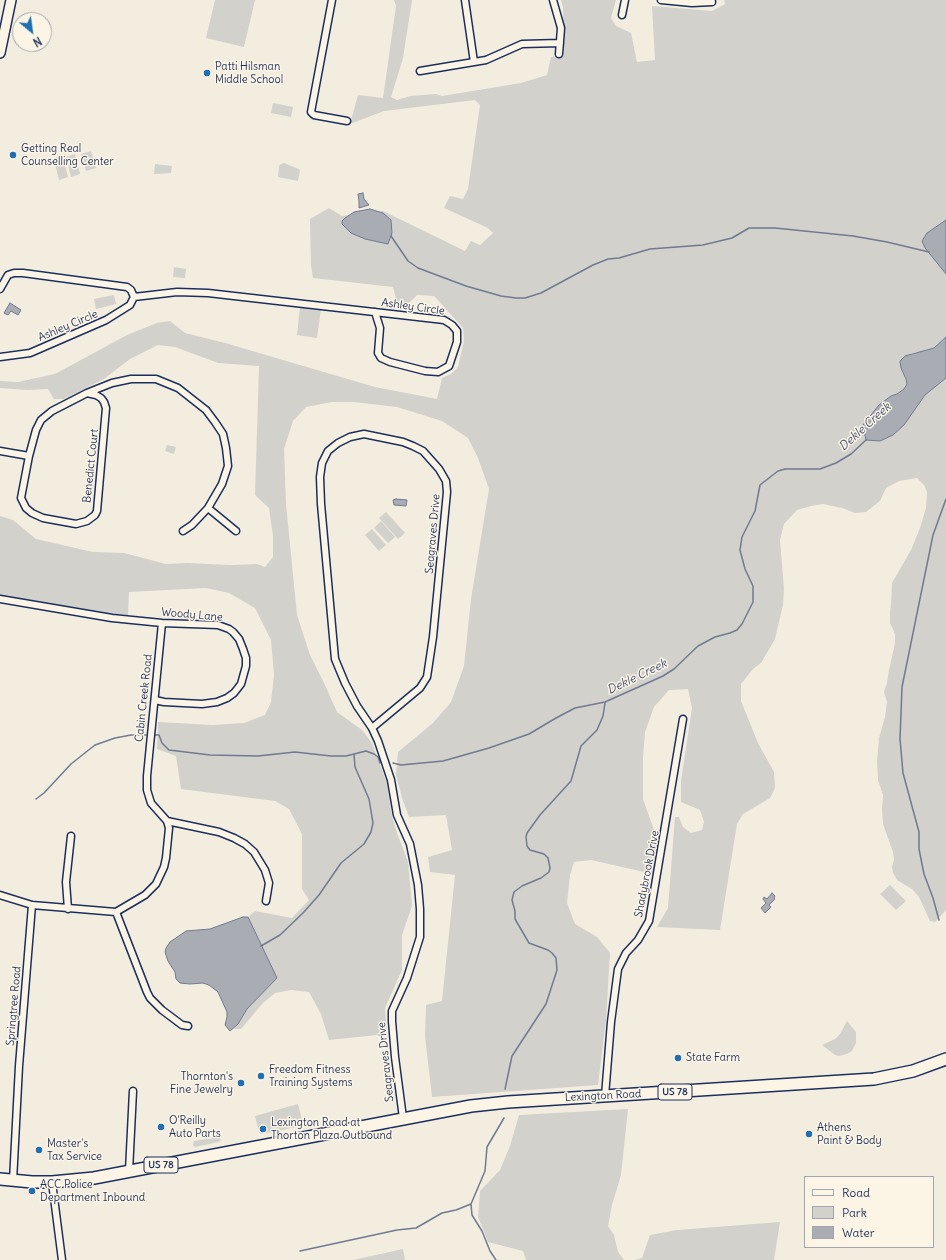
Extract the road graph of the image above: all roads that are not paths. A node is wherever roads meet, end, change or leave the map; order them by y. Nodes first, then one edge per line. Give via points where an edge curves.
1 (11, 0) edge
2 (332, 0) edge
3 (465, 0) edge
4 (552, 0) edge
5 (625, 0) edge
6 (661, 0) edge
7 (712, 2) dead end
8 (622, 15) dead end
9 (560, 42) junction
10 (0, 53) edge
11 (559, 54) dead end
12 (474, 62) junction
13 (420, 71) dead end
14 (347, 120) dead end
15 (0, 289) edge
16 (134, 297) junction
17 (375, 312) junction
18 (0, 357) edge
19 (87, 393) junction
20 (0, 451) edge
21 (29, 456) junction
22 (208, 508) junction
23 (183, 531) dead end
24 (236, 531) dead end
25 (0, 599) edge
26 (162, 623) junction
27 (154, 700) junction
28 (683, 719) dead end
29 (372, 728) junction
30 (166, 821) junction
31 (71, 836) dead end
32 (0, 895) edge
33 (266, 901) dead end
34 (32, 905) junction
35 (68, 909) junction
36 (116, 912) junction
37 (188, 1026) dead end
38 (946, 1059) edge
39 (133, 1091) dead end
40 (605, 1096) junction
41 (403, 1118) junction
42 (129, 1171) junction
43 (0, 1179) edge
44 (13, 1181) junction
45 (58, 1182) junction
46 (62, 1260) edge

1 - 10 main road
2 - 14 street via 311,112 314,115
3 - 12 street
4 - 9 street via 561,28
5 - 8 street
6 - 7 street
9 - 11 street
9 - 12 street via 522,44 492,58
12 - 13 street
15 - 16 street via 8,276 23,273 127,287
16 - 17 street, Ashley Circle via 177,292 208,292
16 - 18 street, Ashley Circle via 130,305 106,320 30,353
17 - 17 street, Ashley Circle via 448,322 457,331 457,342 449,366 438,372 425,371 381,358 378,353 380,328
19 - 21 street, Benedict Court via 52,410 41,420
19 - 21 street, Benedict Court via 101,398 106,408 95,515 76,524 42,518 26,508 20,498
19 - 22 street via 124,380 156,379 178,388 206,410 223,434 228,466 222,484
20 - 21 street
22 - 23 street
22 - 24 street
25 - 26 street, Woody Lane via 112,618
26 - 27 street, Cabin Creek Road
26 - 27 street, Woody Lane via 218,625 229,629 239,639 246,658 246,666 242,684 238,689 217,702 202,704
27 - 30 street, Cabin Creek Road via 147,790 151,803
28 - 40 street, Shadybrook Drive via 649,921 618,969
29 - 29 street, Seagraves Drive via 357,706 335,659 320,477 322,463 328,451 350,437 364,434 404,442 423,451 439,469 448,492 427,677 420,688
29 - 41 street, Seagraves Drive via 390,780 397,815 410,844 420,910 420,937 407,978 392,1011 394,1056
30 - 33 street via 218,832 245,844 254,852 265,870 269,882
30 - 36 street via 169,828 166,858 160,879 145,895
31 - 35 street via 66,882
32 - 34 street
34 - 35 street
34 - 44 street, Springtree Road
35 - 36 street
36 - 37 street via 150,998 182,1025
38 - 40 highway, Lexington Road / US 78 via 913,1071 874,1079
39 - 42 street
40 - 41 highway, Lexington Road / US 78 via 471,1106
41 - 42 highway, US 78
42 - 45 highway, US 78
43 - 44 highway, US 78
44 - 45 highway, US 78
45 - 46 street

